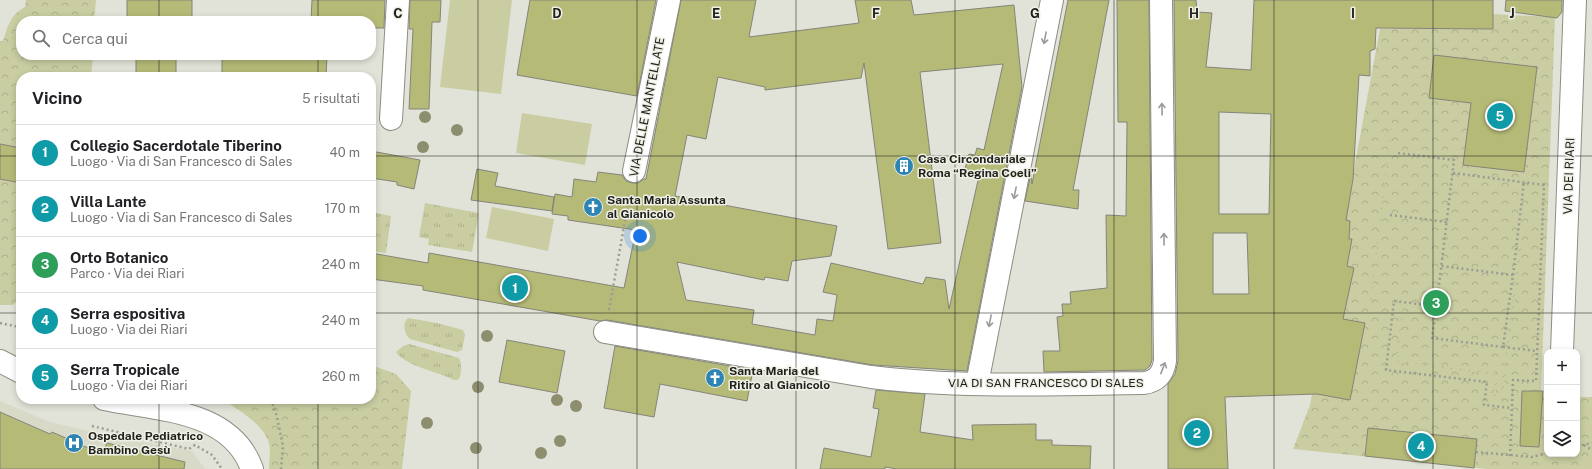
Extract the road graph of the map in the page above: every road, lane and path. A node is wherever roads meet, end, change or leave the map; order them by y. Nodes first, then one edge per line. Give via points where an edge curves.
1 (398, 0) edge
2 (669, 0) edge
3 (1052, 0) edge
4 (1162, 0) edge
5 (1575, 0) edge
6 (391, 119) dead end
7 (1398, 153) dead end
8 (634, 171) joint
9 (1453, 173) junction
10 (1524, 182) junction
11 (1390, 215) dead end
12 (1447, 222) junction
13 (1441, 266) junction
14 (1512, 275) junction
15 (1436, 306) junction
16 (0, 323) edge
17 (16, 326) edge
18 (605, 332) joint
19 (1503, 347) junction
20 (1562, 349) edge
21 (1537, 351) junction
22 (0, 361) edge
23 (16, 369) edge
24 (977, 384) junction
25 (136, 404) edge
26 (272, 404) edge
27 (1512, 408) junction
28 (92, 426) dead end
29 (1592, 443) edge
30 (1584, 445) junction
31 (1580, 446) edge
32 (1592, 450) edge
33 (1476, 452) dead end
34 (1544, 455) edge
35 (1510, 456) junction
36 (222, 469) edge
37 (252, 469) edge
38 (281, 469) edge

1 - 6 street
2 - 8 street, VIA DELLE MANTELLATE
3 -> 24 street
24 -> 4 street, VIA DI SAN FRANCESCO DI SALES via 1144,383 1153,381 1163,370 1165,361
5 - 20 street, VIA DEI RIARI
7 - 9 path via 1454,160
8 - 18 path, VIA DELLE MANTELLATE
9 - 10 path
9 - 12 path
10 - 14 path
10 - 21 path via 1544,184
11 - 12 path
12 - 13 path
13 - 14 path
13 - 15 path
14 - 19 path
15 - 19 path via 1432,338
15 - 27 path via 1394,301 1386,370 1487,382 1484,405
16 - 17 path
18 - 24 street, VIA DI SAN FRANCESCO DI SALES via 871,377
19 - 21 path
21 - 27 path via 1536,381 1513,380
22 - 23 street
25 - 37 street via 174,410 211,424 238,445
26 - 38 path via 283,446
27 - 35 path
28 - 36 path via 189,449 195,445 212,456
29 - 30 path
30 - 31 path
30 - 32 path
33 - 35 path
34 - 35 path

